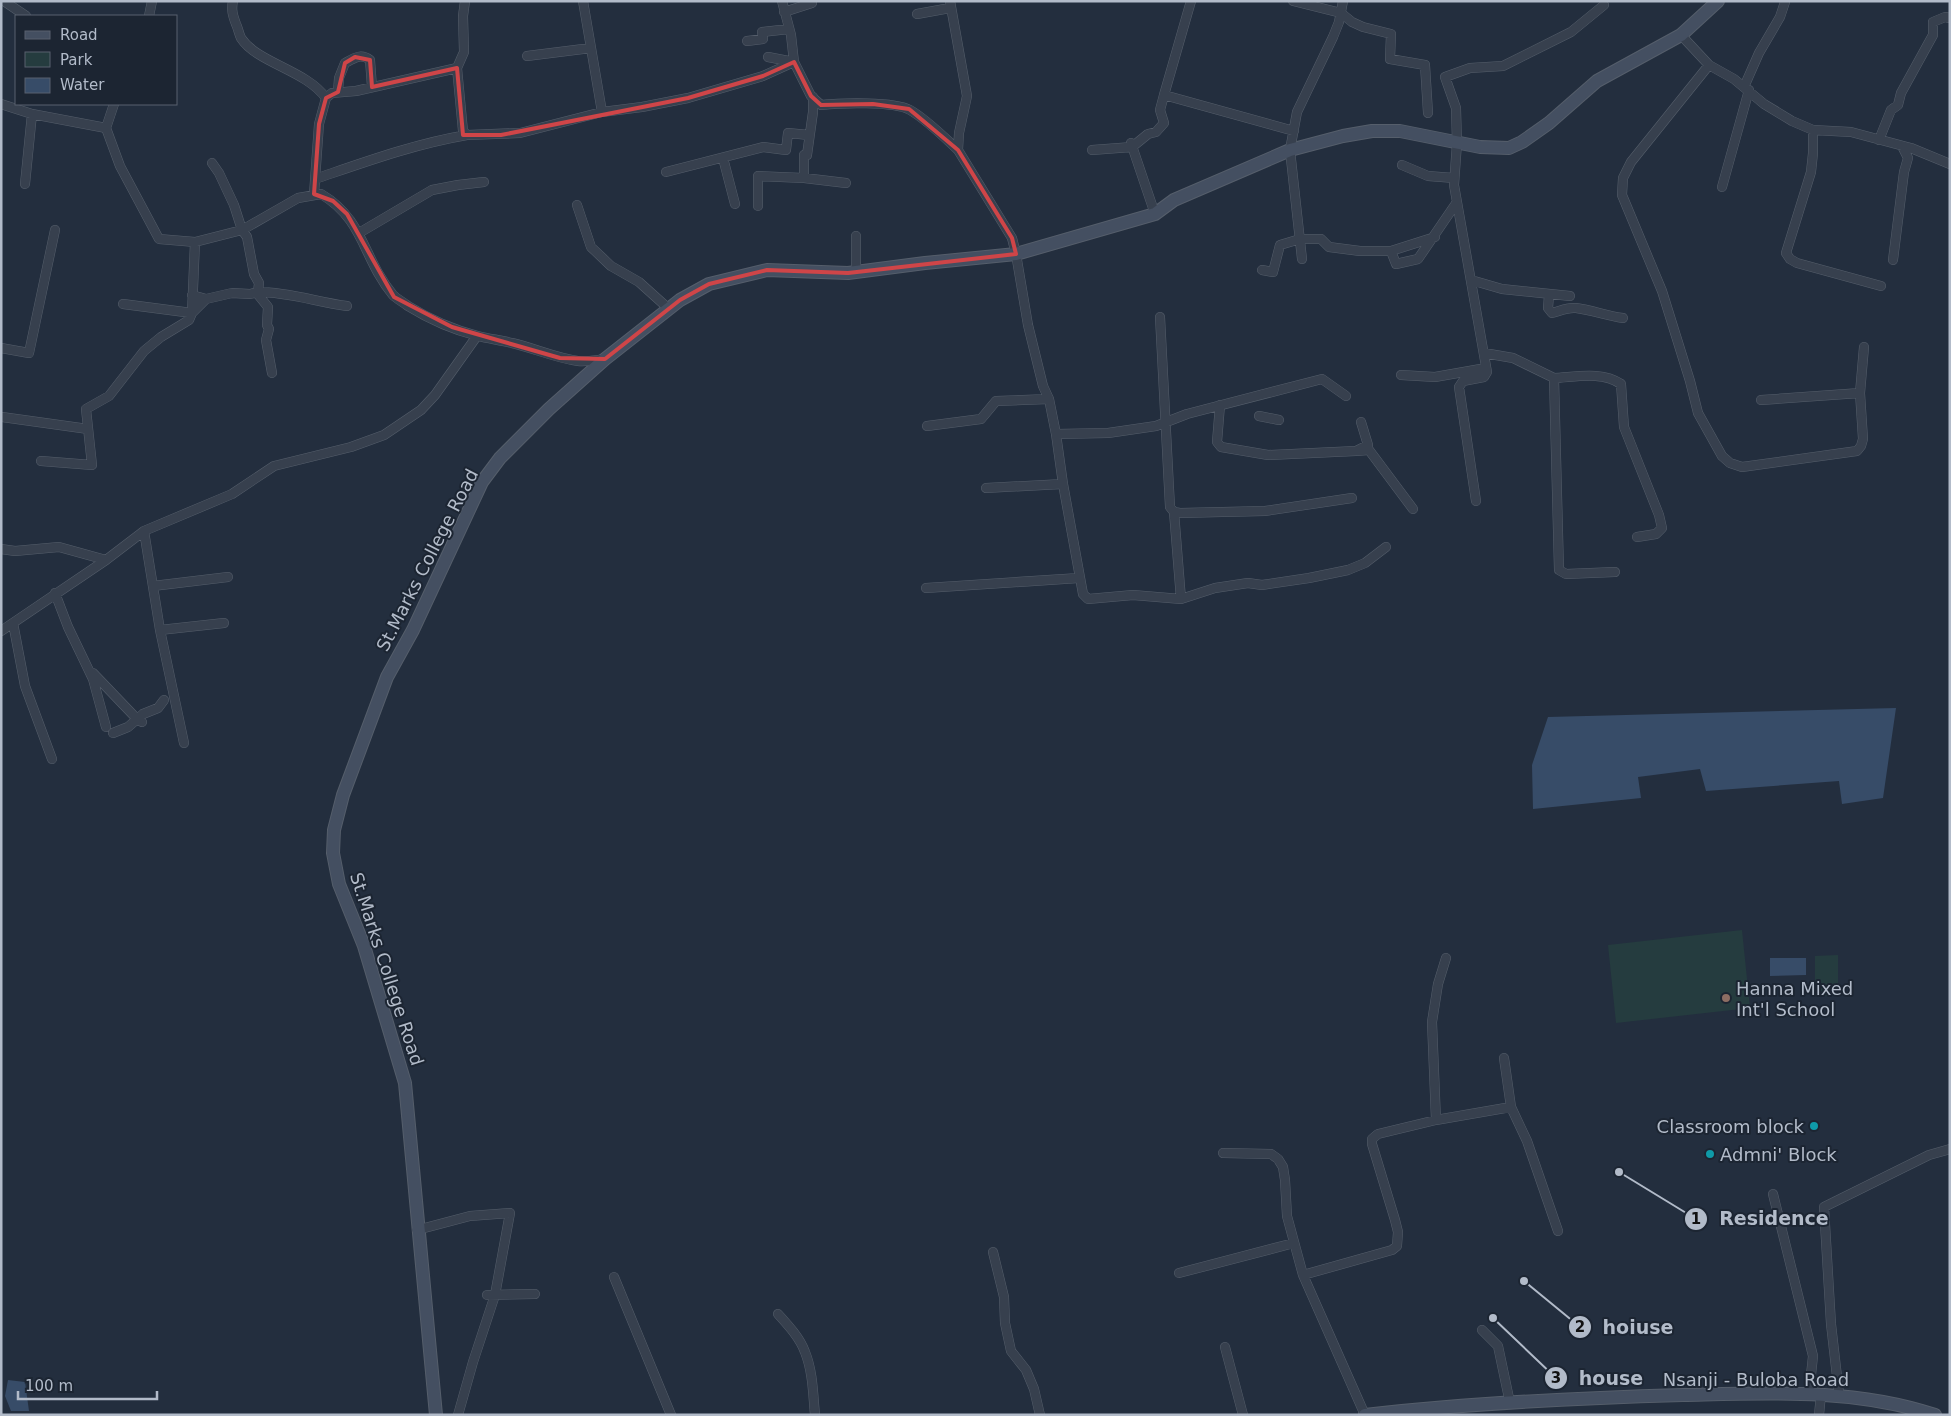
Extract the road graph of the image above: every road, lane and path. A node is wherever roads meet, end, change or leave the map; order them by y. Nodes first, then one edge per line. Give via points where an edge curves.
1 (4, 1) edge
2 (152, 1) edge
3 (233, 1) edge
4 (465, 1) edge
5 (583, 1) edge
6 (782, 1) edge
7 (1191, 1) edge
8 (1293, 1) edge
9 (1343, 1) edge
10 (1718, 1) edge
11 (1785, 2) edge
12 (812, 3) dead end
13 (950, 5) edge
14 (1604, 5) dead end
15 (784, 12) junction
16 (1341, 13) junction
17 (917, 14) dead end
18 (25, 15) edge
19 (149, 15) edge
20 (1950, 18) edge
21 (789, 29) junction
22 (1681, 35) junction
23 (747, 41) dead end
24 (591, 48) junction
25 (527, 56) dead end
26 (768, 57) dead end
27 (794, 62) junction
28 (1709, 65) junction
29 (456, 68) junction
30 (372, 88) junction
31 (1747, 88) junction
32 (338, 92) junction
33 (1164, 95) junction
34 (813, 97) junction
35 (326, 98) junction
36 (1, 104) edge
37 (114, 105) edge
38 (602, 112) junction
39 (1428, 113) dead end
40 (32, 114) junction
41 (106, 128) junction
42 (1812, 130) junction
43 (1294, 131) junction
44 (467, 135) junction
45 (809, 135) junction
46 (1879, 140) junction
47 (1457, 143) junction
48 (1131, 145) junction
49 (1902, 146) junction
50 (958, 150) junction
51 (1092, 150) dead end
52 (1290, 150) junction
53 (723, 158) junction
54 (212, 163) dead end
55 (1950, 164) edge
56 (1402, 165) dead end
57 (666, 172) dead end
58 (804, 178) junction
59 (1454, 178) junction
60 (315, 180) junction
61 (484, 182) dead end
62 (846, 183) dead end
63 (25, 184) dead end
64 (1722, 187) dead end
65 (314, 194) junction
66 (1458, 202) junction
67 (577, 204) dead end
68 (735, 204) dead end
69 (758, 206) dead end
70 (1155, 214) junction
71 (55, 230) dead end
72 (242, 230) junction
73 (359, 233) junction
74 (856, 236) dead end
75 (1435, 237) junction
76 (1300, 239) junction
77 (195, 242) junction
78 (1390, 252) junction
79 (1016, 254) junction
80 (1302, 259) dead end
81 (1893, 260) dead end
82 (1262, 270) dead end
83 (856, 272) junction
84 (1471, 280) junction
85 (1881, 286) dead end
86 (257, 292) junction
87 (192, 295) junction
88 (1549, 295) junction
89 (1570, 296) dead end
90 (206, 299) junction
91 (123, 304) dead end
92 (347, 306) dead end
93 (668, 309) junction
94 (192, 313) junction
95 (1160, 317) dead end
96 (1623, 318) dead end
97 (477, 336) junction
98 (1864, 347) dead end
99 (1, 348) edge
100 (1484, 353) junction
101 (605, 359) junction
102 (1486, 368) junction
103 (272, 373) dead end
104 (1401, 375) dead end
105 (1554, 378) junction
106 (1860, 392) junction
107 (1346, 396) dead end
108 (1049, 399) junction
109 (1761, 400) dead end
110 (1220, 405) junction
111 (1258, 416) dead end
112 (2, 417) edge
113 (1279, 420) dead end
114 (1166, 421) junction
115 (1361, 422) dead end
116 (927, 426) dead end
117 (88, 429) junction
118 (1056, 434) junction
119 (1356, 451) junction
120 (41, 461) dead end
121 (1063, 484) junction
122 (986, 488) dead end
123 (1352, 498) dead end
124 (1476, 501) dead end
125 (1413, 509) dead end
126 (1174, 512) junction
127 (144, 531) junction
128 (1636, 537) dead end
129 (1386, 547) dead end
130 (1, 549) edge
131 (106, 560) junction
132 (1615, 572) dead end
133 (228, 577) dead end
134 (1079, 578) junction
135 (153, 586) junction
136 (926, 588) dead end
137 (55, 593) junction
138 (1181, 599) junction
139 (13, 623) junction
140 (224, 623) dead end
141 (160, 630) junction
142 (1, 631) edge
143 (88, 669) junction
144 (164, 700) dead end
145 (140, 721) junction
146 (106, 727) dead end
147 (114, 733) dead end
148 (184, 743) dead end
149 (52, 759) dead end
150 (1446, 958) dead end
151 (1504, 1058) dead end
152 (1511, 1107) junction
153 (1436, 1120) junction
154 (1950, 1149) edge
155 (1223, 1153) dead end
156 (1773, 1194) dead end
157 (417, 1230) junction
158 (1558, 1231) dead end
159 (1294, 1243) junction
160 (993, 1252) dead end
161 (1179, 1273) dead end
162 (1304, 1275) junction
163 (614, 1277) dead end
164 (535, 1294) dead end
165 (491, 1295) junction
166 (778, 1314) dead end
167 (1482, 1330) dead end
168 (1225, 1348) dead end
169 (1815, 1394) junction
170 (1839, 1394) junction
171 (1510, 1403) junction
172 (1428, 1412) edge
173 (436, 1415) edge
174 (458, 1415) edge
175 (671, 1415) edge
176 (816, 1415) edge
177 (1040, 1415) edge
178 (1243, 1415) edge
179 (1365, 1415) edge
180 (1819, 1415) edge
181 (1935, 1415) edge

1 - 18 street
2 - 19 street
3 - 35 street via 232,15 241,38 252,51 296,73 320,89
4 - 29 street via 464,52
5 - 24 street
6 - 15 street
7 - 33 street
8 - 16 street
9 - 16 street
10 - 22 main road, St.Marks College Road
11 - 31 street via 1759,53
12 - 15 street
13 - 17 street
13 - 50 street via 967,96
14 - 47 street via 1571,32 1504,66 1470,68 1445,77 1456,108
15 - 21 street
16 - 39 street via 1362,27 1391,34 1390,59 1425,65
16 - 43 street via 1333,37 1302,97
20 - 46 street via 1934,22 1933,35 1901,93 1898,105 1891,110
21 - 23 street via 762,32 763,39
21 - 27 street
22 - 28 street
22 - 47 main road, St.Marks College Road via 1597,81 1522,142 1498,149
24 - 25 street
24 - 38 street
26 - 27 street
27 - 34 street
27 - 38 street via 762,76 688,98
28 - 31 street
28 - 106 street via 1631,162 1623,178 1622,195 1662,291 1698,413 1722,456 1742,467 1857,450 1863,439
29 - 30 street
29 - 44 street via 463,131
30 - 32 street
30 - 32 street via 370,60 355,57 345,63
31 - 42 street via 1764,104
31 - 64 street
32 - 35 street
33 - 43 street
33 - 48 street via 1160,110 1164,123 1156,132
34 - 45 street
34 - 50 street via 821,104 848,102 909,109
35 - 60 street via 318,124
36 - 40 street
37 - 41 street
38 - 44 street via 520,133
40 - 41 street
40 - 63 street
41 - 77 street via 120,166 159,239
42 - 46 street via 1851,132
42 - 85 street via 1811,172 1786,253 1797,263
43 - 52 street
44 - 60 street via 392,152
45 - 53 street via 788,133 786,150 763,147
45 - 58 street via 807,155 804,155
46 - 49 street
47 - 52 main road, St.Marks College Road via 1400,131 1372,131
47 - 59 street
48 - 51 street
48 - 70 street
49 - 55 street
49 - 81 street via 1908,158
50 - 79 street via 1012,238
52 - 70 main road, St.Marks College Road via 1174,200
52 - 76 street
53 - 57 street
53 - 68 street
54 - 72 street via 234,205
56 - 59 street via 1428,176
58 - 62 street
58 - 69 street via 758,176
59 - 66 street
60 - 65 street
61 - 73 street via 432,190
65 - 72 street via 298,198
65 - 73 street via 333,201 347,214
66 - 75 street
66 - 84 street
67 - 93 street via 591,247 611,266 639,282
70 - 79 main road, St.Marks College Road
71 - 99 street via 29,353
72 - 77 street
72 - 86 street via 247,237 254,274 259,283
73 - 97 street via 380,278 394,297 417,312
74 - 83 street
75 - 78 street
75 - 78 street via 1418,259 1396,264
76 - 78 street via 1321,239 1329,247
76 - 80 street
76 - 82 street via 1280,244 1273,272
77 - 87 street
79 - 83 main road, St.Marks College Road
79 - 108 street via 1028,326
83 - 93 main road, St.Marks College Road via 767,270 709,284
84 - 88 street via 1502,289
84 - 100 street
86 - 90 street
86 - 92 street via 278,292
86 - 103 street via 268,307 266,340
87 - 90 street
87 - 94 street
88 - 89 street
88 - 96 street via 1548,308 1552,312 1575,308
90 - 94 street
91 - 94 street
93 - 101 main road, St.Marks College Road
94 - 117 street via 189,320 144,351 108,396 86,409
95 - 114 street
97 - 101 street via 560,358 579,361
97 - 127 street via 421,410 384,435 274,466 232,494
98 - 106 street
100 - 102 street
100 - 105 street via 1513,358
101 - 157 main road, St.Marks College Road via 549,409 500,458 482,482 413,630 387,677 343,795 334,830 333,853 339,884 367,955 405,1083
102 - 104 street via 1435,377
102 - 124 street via 1484,377 1463,381 1459,387
105 - 128 street via 1598,376 1613,378 1621,384 1624,427 1662,528 1656,534
105 - 132 street via 1559,570 1566,574
106 - 109 street
107 - 110 street via 1322,379
108 - 116 street via 996,401 980,419
108 - 118 street
110 - 114 street
110 - 119 street via 1217,442 1221,447 1268,455
111 - 113 street
112 - 117 street
114 - 118 street via 1156,426 1108,433
114 - 126 street via 1170,507
115 - 119 street via 1368,445
117 - 120 street via 92,465
118 - 121 street
119 - 125 street via 1369,450
121 - 122 street
121 - 134 street
123 - 126 street via 1264,511
126 - 138 street
127 - 131 street
127 - 135 street
129 - 138 street via 1365,563 1348,570 1262,585 1224,586
130 - 131 street via 59,547
131 - 137 street
133 - 135 street
134 - 136 street
134 - 138 street via 1083,594 1088,599 1133,595
135 - 141 street
137 - 139 street
137 - 143 street
139 - 142 street
139 - 149 street via 26,686
140 - 141 street
141 - 148 street
143 - 145 street
143 - 146 street
144 - 145 street via 158,708 143,714
145 - 147 street
150 - 153 street via 1432,1022
151 - 152 street
152 - 153 street
152 - 158 street via 1527,1141
153 - 162 street via 1378,1134 1372,1139 1398,1232 1397,1246
154 - 170 street via 1929,1155 1824,1207
155 - 159 street via 1271,1154 1278,1159 1283,1167 1287,1216
156 - 169 street via 1813,1356
157 - 165 street via 470,1216 510,1213
157 - 173 main road, St.Marks College Road
159 - 161 street
159 - 162 street
160 - 177 street via 1004,1296 1011,1351 1026,1370
162 - 179 street
163 - 175 street
164 - 165 street
165 - 174 street
166 - 176 street via 805,1351
167 - 171 street via 1498,1346
168 - 178 street
169 - 170 main road, Nsanji - Buloba Road
169 - 171 main road, Nsanji - Buloba Road via 1647,1396
169 - 180 street
170 - 181 main road, Nsanji - Buloba Road via 1909,1406
171 - 172 main road, Nsanji - Buloba Road
172 - 179 main road, Nsanji - Buloba Road

